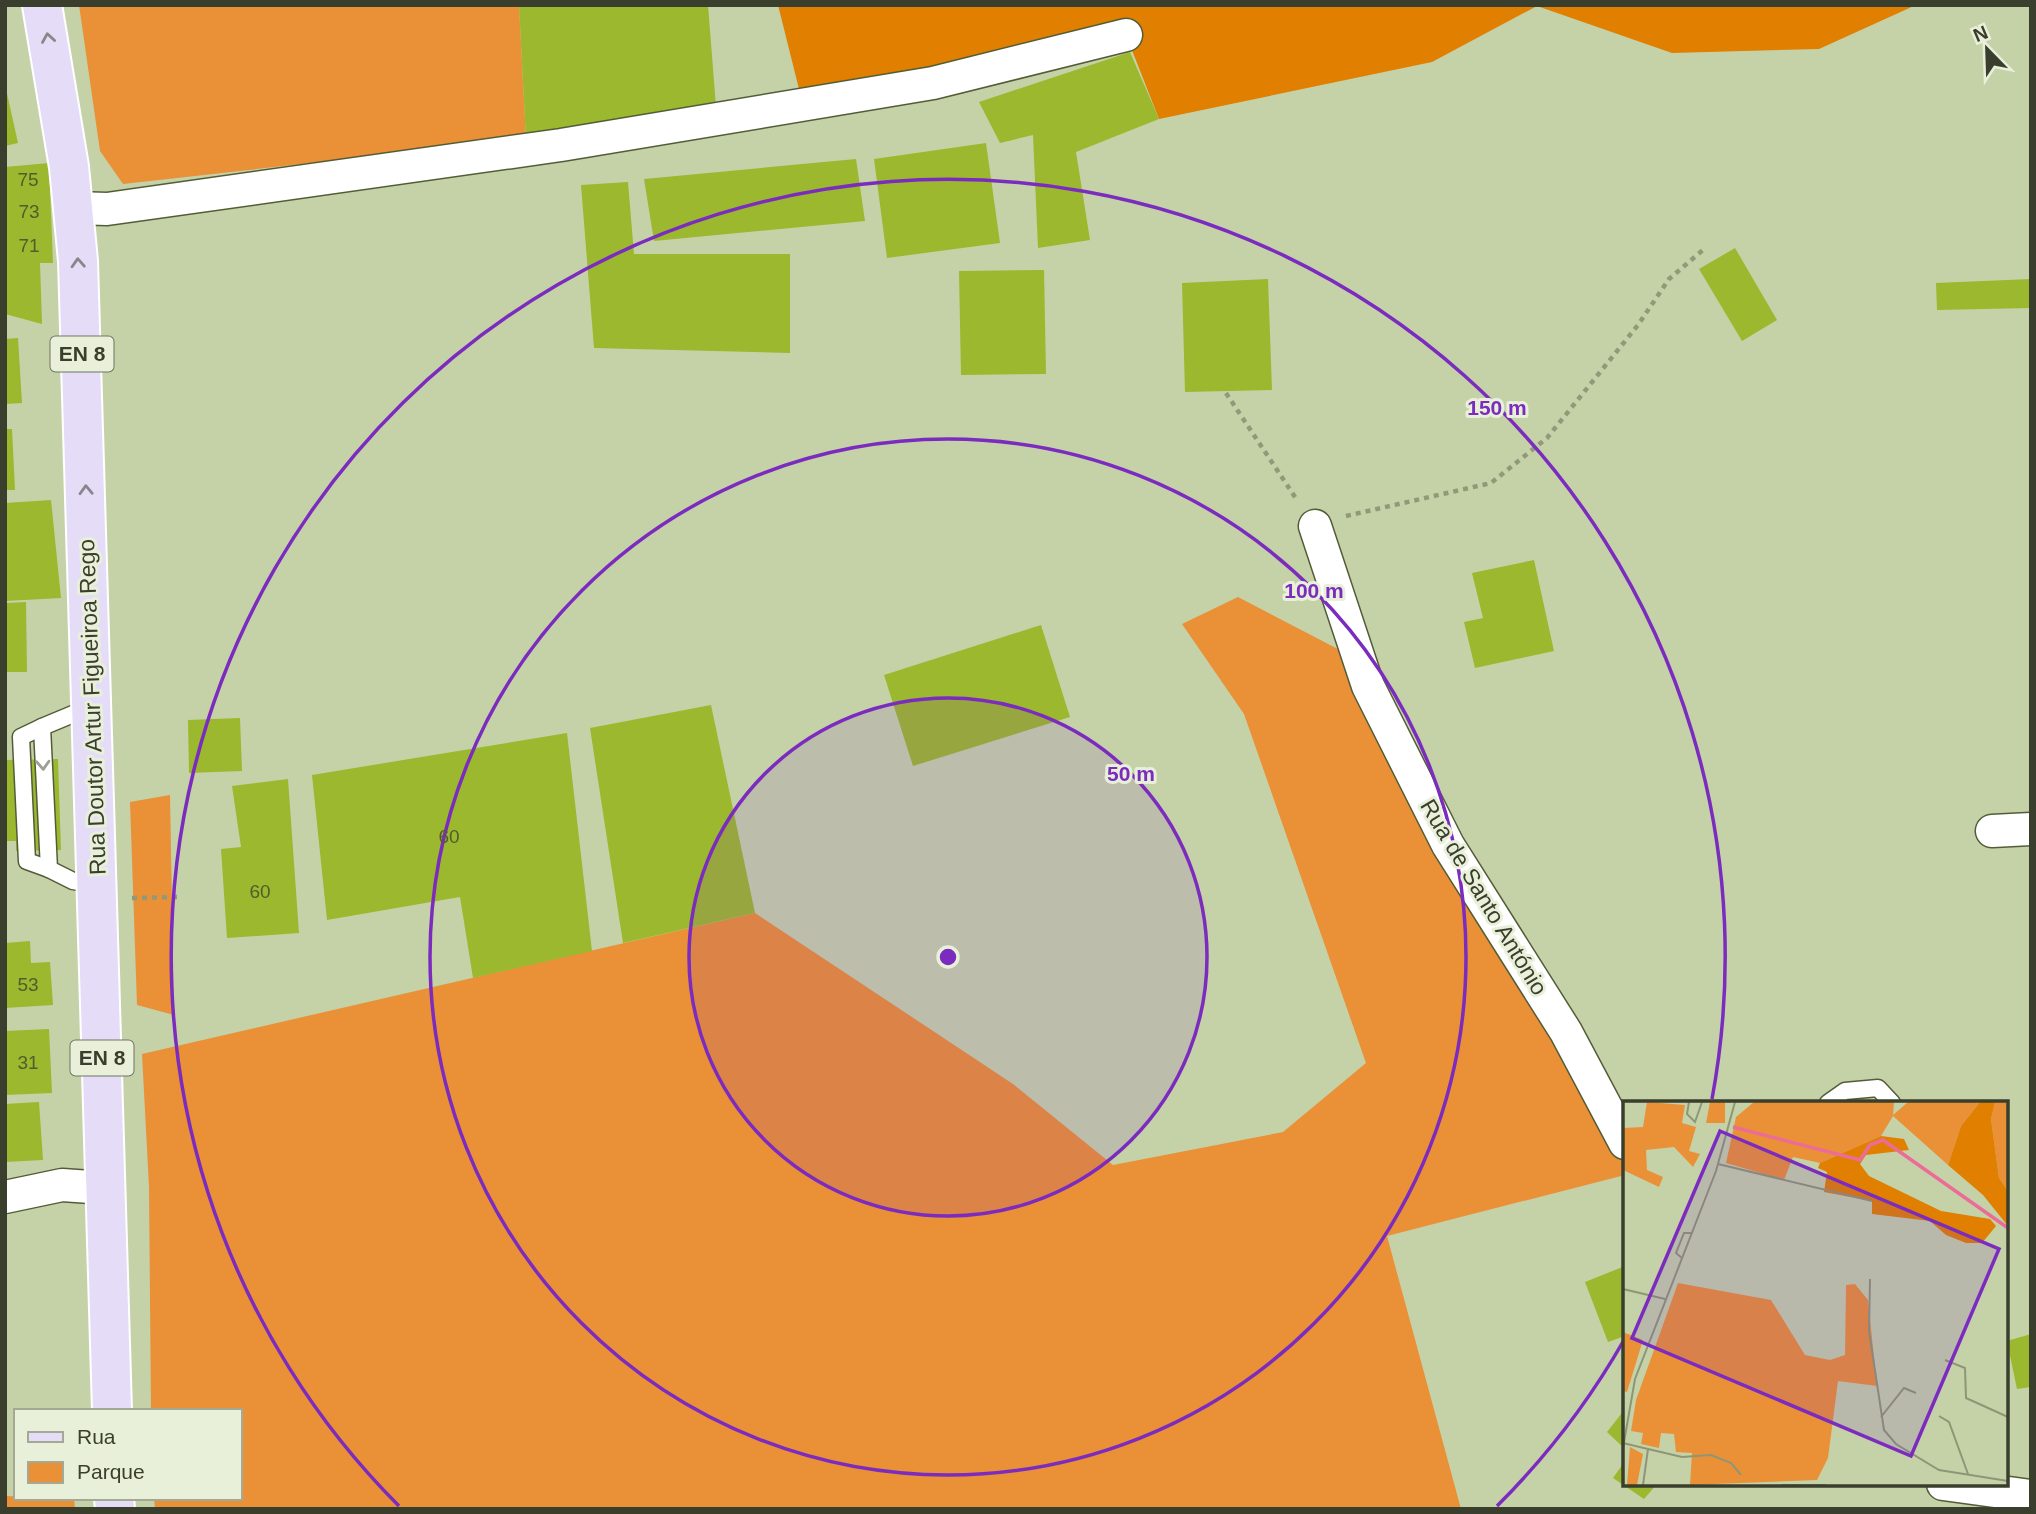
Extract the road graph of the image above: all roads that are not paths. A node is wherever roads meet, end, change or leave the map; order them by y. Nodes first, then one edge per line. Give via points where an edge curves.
1 (42, 5) edge
2 (1126, 35) dead end
3 (74, 208) junction
4 (1315, 527) road end
5 (92, 706) junction
6 (2031, 829) edge
7 (1992, 831) dead end
8 (114, 892) junction
9 (1831, 1101) edge
10 (1890, 1101) edge
11 (1623, 1139) edge
12 (105, 1188) junction
13 (5, 1197) edge
14 (112, 1409) edge
15 (1958, 1486) edge
16 (2031, 1496) edge

3 -> 1 main road, Rua Doutor Artur Figueiroa Rego / EN 8
2 - 3 street via 933,83 575,143 107,209
5 -> 3 main road, Rua Doutor Artur Figueiroa Rego / EN 8
4 - 11 street, Rua de Santo António via 1368,686 1448,845 1566,1032
5 - 8 main road, Rua Doutor Artur Figueiroa Rego / EN 8
5 -> 8 lane via 41,727 48,869
6 - 7 street
8 - 12 main road, Rua Doutor Artur Figueiroa Rego / EN 8
9 - 10 lane via 1845,1091 1878,1088
12 - 13 street via 62,1185
12 - 14 main road, Rua Doutor Artur Figueiroa Rego / EN 8
15 - 16 street

